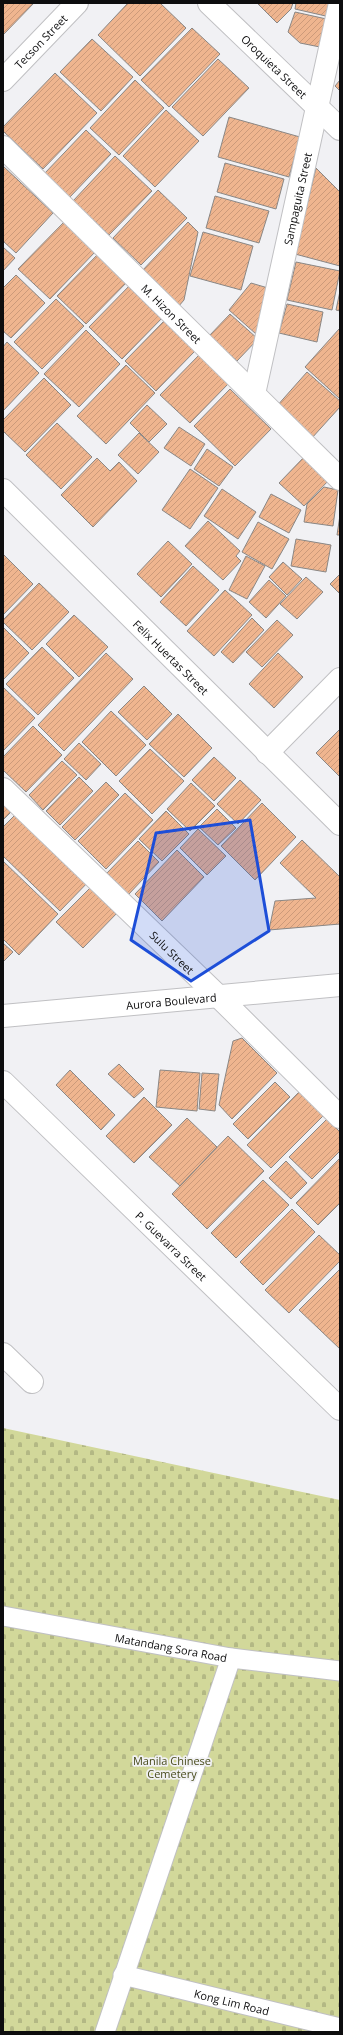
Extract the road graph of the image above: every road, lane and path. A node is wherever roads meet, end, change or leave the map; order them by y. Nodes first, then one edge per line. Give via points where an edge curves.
1 (77, 3) edge
2 (209, 3) edge
3 (340, 3) edge
4 (3, 80) edge
5 (318, 106) junction
6 (340, 128) edge
7 (3, 147) edge
8 (254, 394) junction
9 (340, 479) edge
10 (3, 490) edge
11 (340, 679) edge
12 (267, 753) junction
13 (3, 789) edge
14 (340, 824) edge
15 (340, 985) edge
16 (218, 996) junction
17 (3, 1016) edge
18 (3, 1082) edge
19 (340, 1117) edge
20 (3, 1354) edge
21 (32, 1382) dead end
22 (340, 1409) edge
23 (3, 1616) edge
24 (231, 1658) junction
25 (340, 1671) edge
26 (124, 1975) junction
27 (340, 2028) edge
28 (105, 2032) edge

1 - 4 street, Tecson Street
2 - 5 street, Oroquieta Street
3 - 5 street, Sampaguita Street
5 - 6 street, Oroquieta Street
5 - 8 street, Sampaguita Street
7 - 8 street, M. Hizon Street
8 - 9 street, M. Hizon Street
10 - 12 street, Felix Huertas Street
11 - 12 street
12 - 14 street, Felix Huertas Street
13 - 16 street, Sulu Street
15 - 16 street, Aurora Boulevard
16 - 17 street, Aurora Boulevard
16 - 19 street, Sulu Street
18 - 22 street, P. Guevarra Street
20 - 21 street
23 - 24 lane, Matandang Sora Road
24 - 25 lane, Matandang Sora Road
24 - 26 lane
26 - 27 lane, Kong Lim Road
26 - 28 lane

